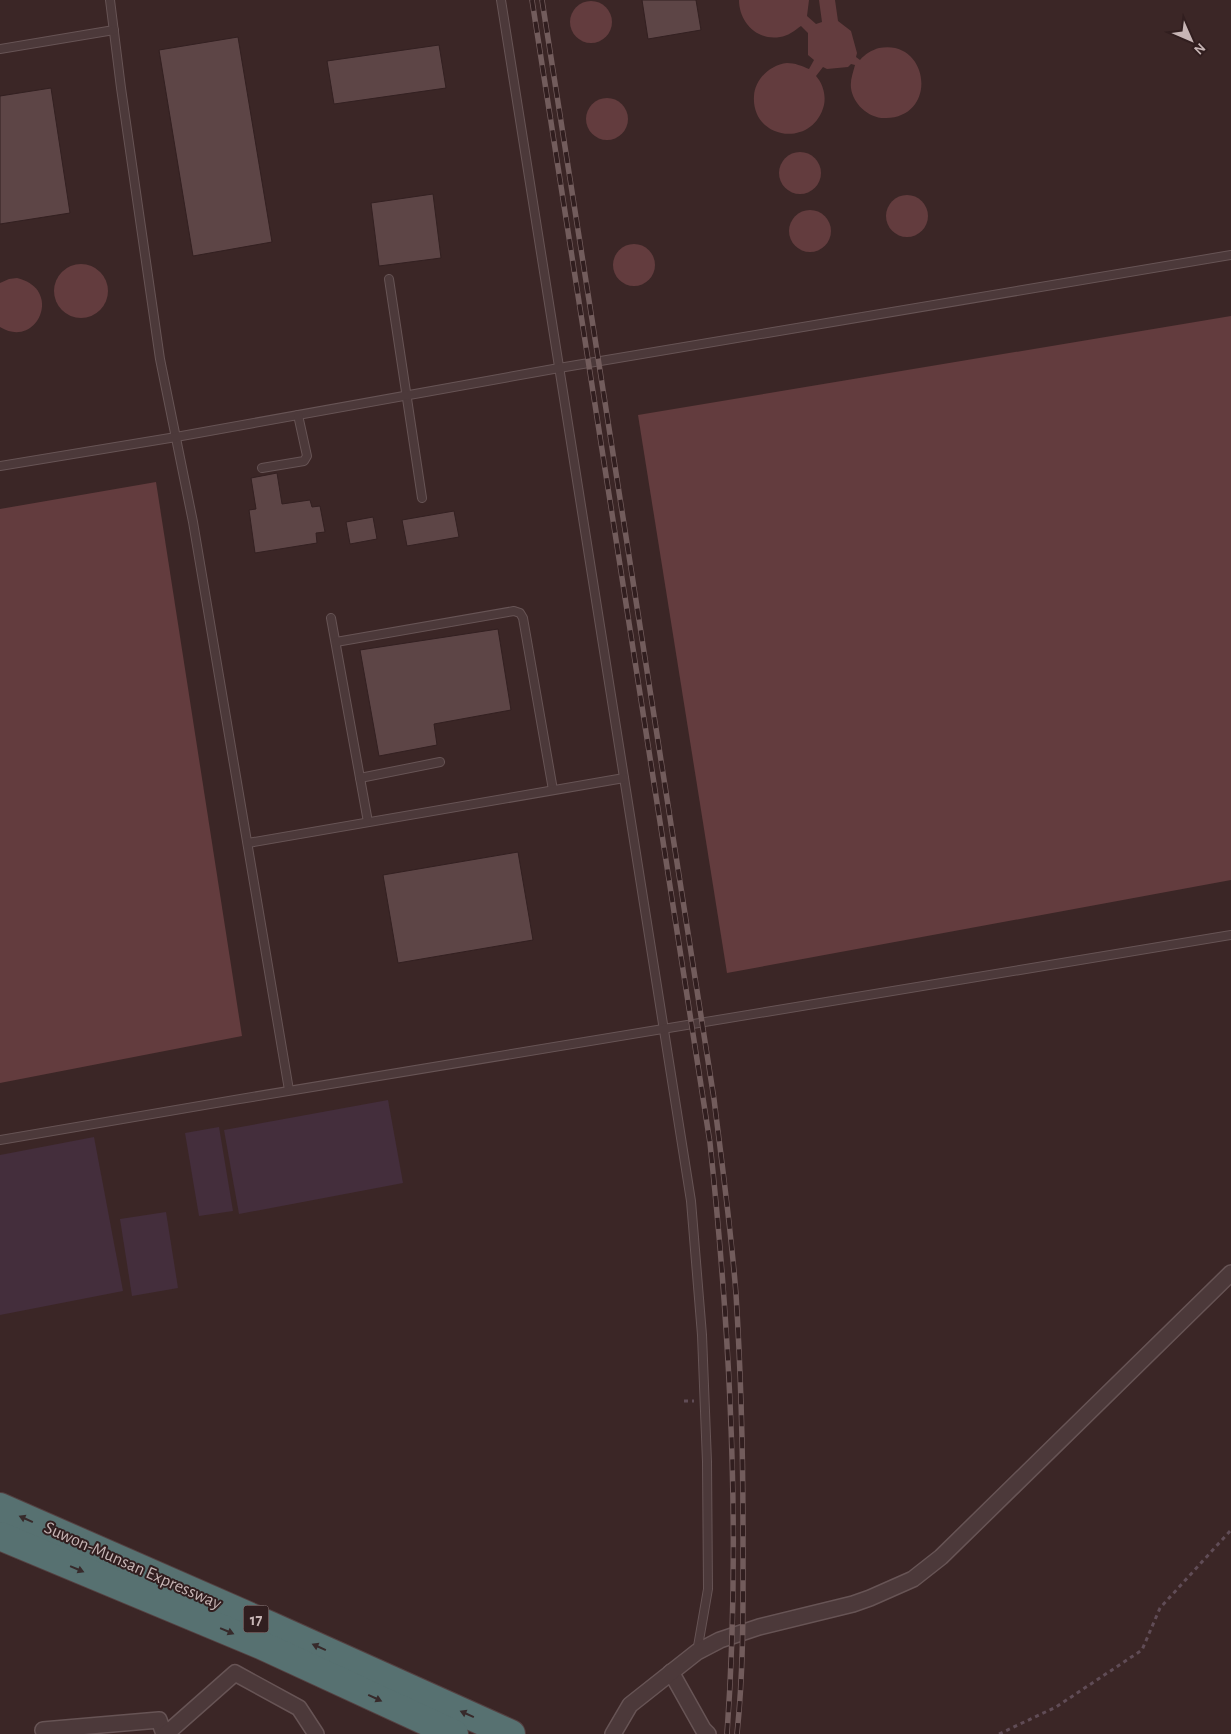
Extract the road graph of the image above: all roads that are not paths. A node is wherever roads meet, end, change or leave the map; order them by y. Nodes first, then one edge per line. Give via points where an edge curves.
1 (110, 0) edge
2 (501, 0) edge
3 (114, 30) junction
4 (0, 49) edge
5 (1231, 255) edge
6 (389, 280) dead end
7 (559, 368) junction
8 (406, 396) junction
9 (298, 415) junction
10 (176, 437) junction
11 (0, 466) edge
12 (262, 468) dead end
13 (422, 498) dead end
14 (332, 618) dead end
15 (336, 642) junction
16 (440, 762) dead end
17 (360, 778) junction
18 (624, 778) junction
19 (553, 790) junction
20 (368, 822) junction
21 (248, 843) junction
22 (1231, 935) edge
23 (664, 1030) junction
24 (289, 1090) junction
25 (0, 1140) edge
26 (1231, 1273) edge
27 (0, 1507) edge
28 (0, 1536) edge
29 (697, 1652) junction
30 (671, 1672) junction
31 (43, 1730) dead end
32 (165, 1734) edge
33 (316, 1734) edge
34 (454, 1734) edge
35 (511, 1734) edge
36 (612, 1734) edge
37 (708, 1734) edge

1 - 3 lane
2 - 7 lane
3 - 4 lane
3 - 10 lane via 160,359
5 - 7 lane
6 - 8 lane
7 - 8 lane
7 - 18 lane
8 - 9 lane
8 - 13 lane
9 - 10 lane
9 - 12 lane via 306,459
10 - 11 lane
10 - 21 lane via 194,522
14 - 15 lane
15 - 17 lane
15 - 19 lane via 514,611 520,613
16 - 17 lane
17 - 20 lane
18 - 19 lane
18 - 23 lane
19 - 20 lane
20 - 21 lane
21 - 24 lane
22 - 23 lane
23 - 24 lane
23 - 29 lane via 691,1201 702,1335 708,1589
24 - 25 lane
26 - 29 street via 941,1557 913,1579 852,1604 720,1640
35 -> 27 highway, Suwon-Munsan Expressway / 17
28 -> 34 highway, Suwon-Munsan Expressway / 17 via 261,1645
29 - 30 street
30 - 36 street via 630,1705
30 - 37 street
31 - 32 street via 159,1720
32 - 33 street via 235,1673 299,1708

